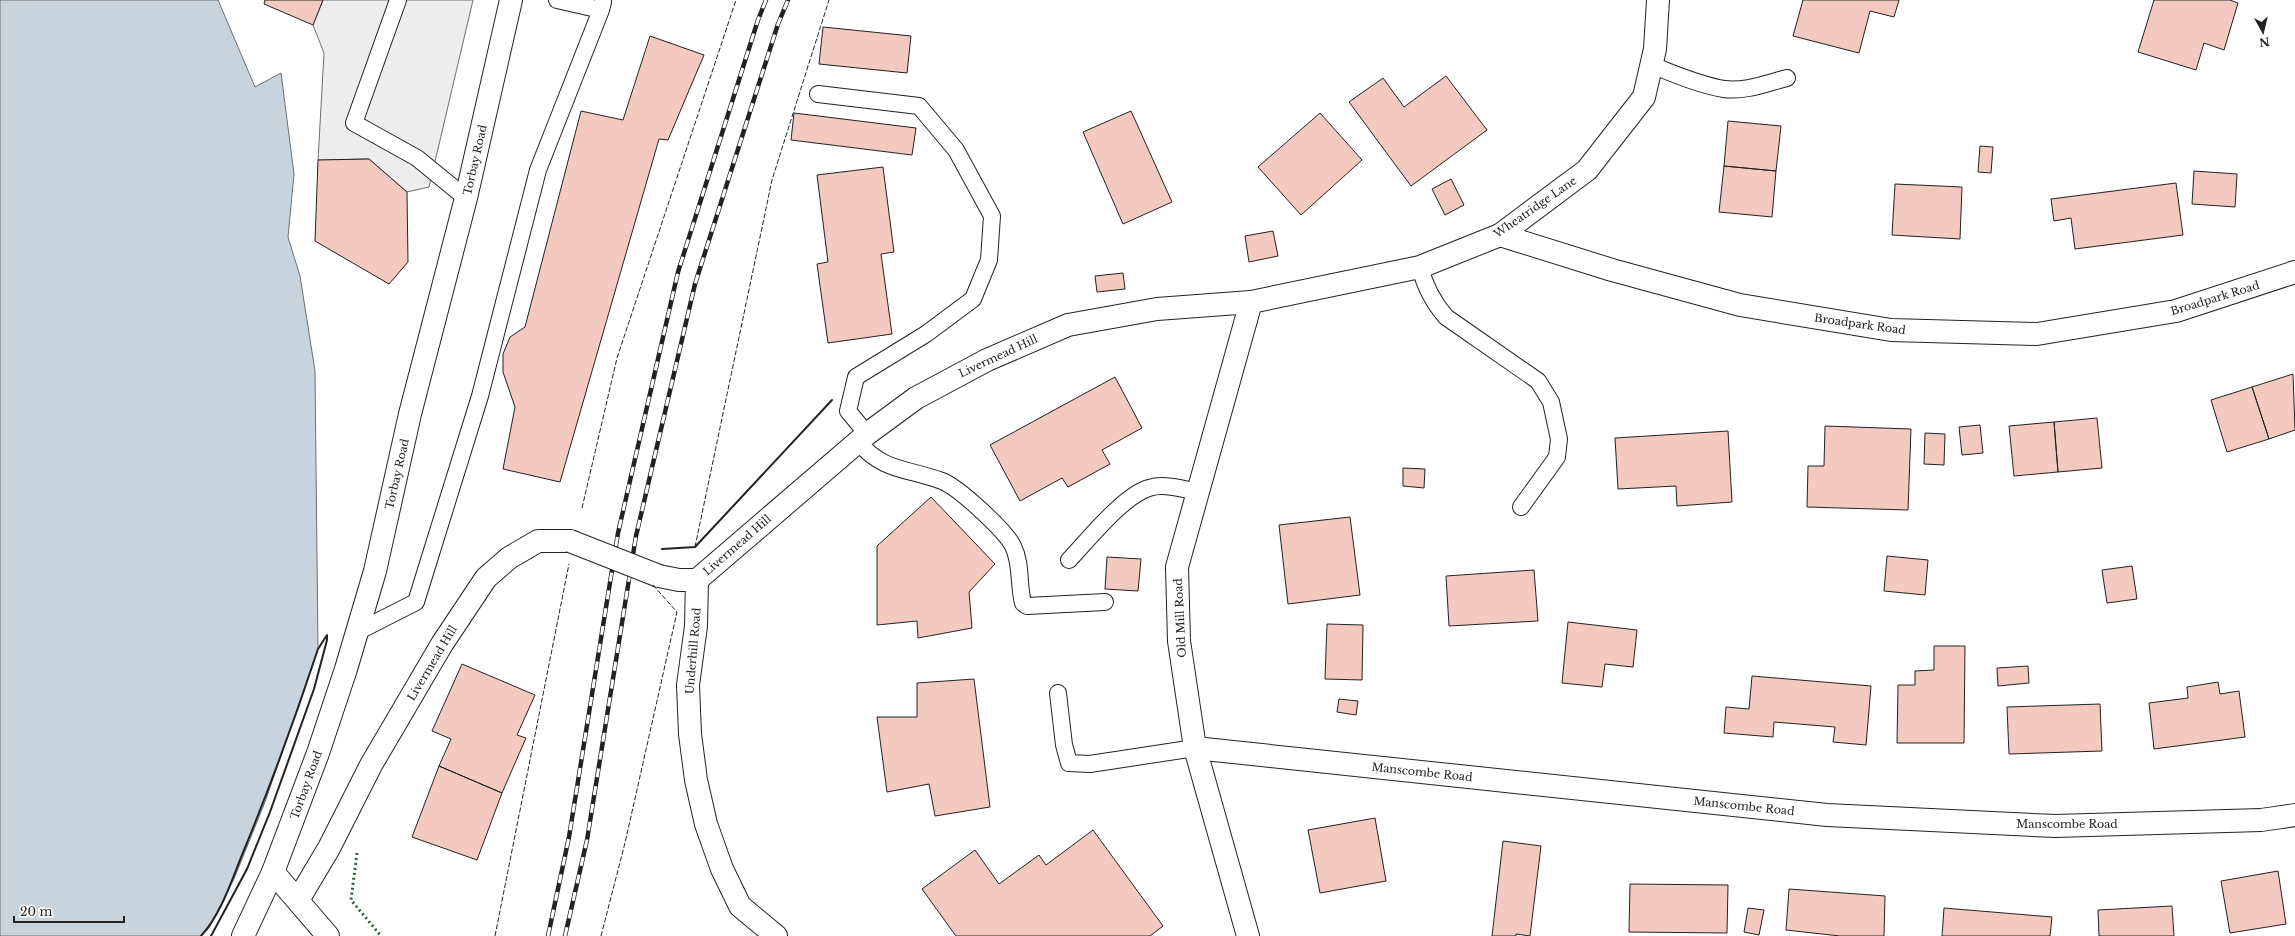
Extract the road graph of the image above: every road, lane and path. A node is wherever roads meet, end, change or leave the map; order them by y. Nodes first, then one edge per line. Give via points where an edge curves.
1 (398, 0) edge
2 (511, 0) edge
3 (557, 0) edge
4 (1658, 0) edge
5 (602, 5) edge
6 (1651, 65) junction
7 (1787, 78) dead end
8 (818, 94) dead end
9 (466, 198) junction
10 (1500, 235) junction
11 (1420, 267) junction
12 (2295, 272) edge
13 (1251, 302) junction
14 (862, 438) junction
15 (1198, 492) junction
16 (1521, 507) dead end
17 (1069, 560) dead end
18 (697, 580) junction
19 (1105, 602) dead end
20 (357, 632) junction
21 (1058, 693) dead end
22 (1195, 748) junction
23 (2295, 815) edge
24 (274, 872) junction
25 (298, 900) junction
26 (243, 936) edge
27 (328, 936) edge
28 (776, 936) edge
29 (1248, 936) edge

1 - 9 lane via 354,123 417,158
2 - 9 street, Torbay Road
3 - 5 lane
4 - 6 street, Wheatridge Lane via 1655,49
5 - 20 lane via 538,170 480,396 416,602
6 - 7 lane via 1725,89 1750,88
6 - 10 street, Wheatridge Lane via 1644,97 1587,170
8 - 14 lane via 919,106 956,150 992,216 989,260 974,299 926,334 856,377 848,411
9 - 20 street, Torbay Road via 410,414 375,571
10 - 11 street, Wheatridge Lane
10 - 12 street, Broadpark Road via 1612,270 1740,305 1891,330 2037,334 2176,311
11 - 13 street, Wheatridge Lane
11 - 16 lane via 1424,284 1435,305 1446,317 1538,381 1551,402 1559,439 1557,457
13 - 14 street, Livermead Hill via 1157,309 1068,325 987,360 916,398
13 - 15 street, Old Mill Road
14 - 18 street, Livermead Hill
14 - 19 lane via 868,453 880,462 953,486 1007,535 1017,558 1023,603 1027,606
15 - 17 lane via 1164,486 1149,488 1130,498
15 - 22 street, Old Mill Road via 1177,567 1179,641
18 - 25 street, Livermead Hill, bridge via 659,576 570,541 538,541 509,558 486,578 442,644 371,765 330,848
18 - 28 street, Underhill Road via 696,626 688,685 690,734 696,780 706,824 722,869 740,906
20 - 24 street, Torbay Road via 318,753
21 - 22 lane via 1069,763 1090,764
22 - 23 street, Manscombe Road via 1827,815 2055,826 2261,820
22 - 29 street, Old Mill Road
24 - 25 street
24 - 26 street, Torbay Road
25 - 27 street

